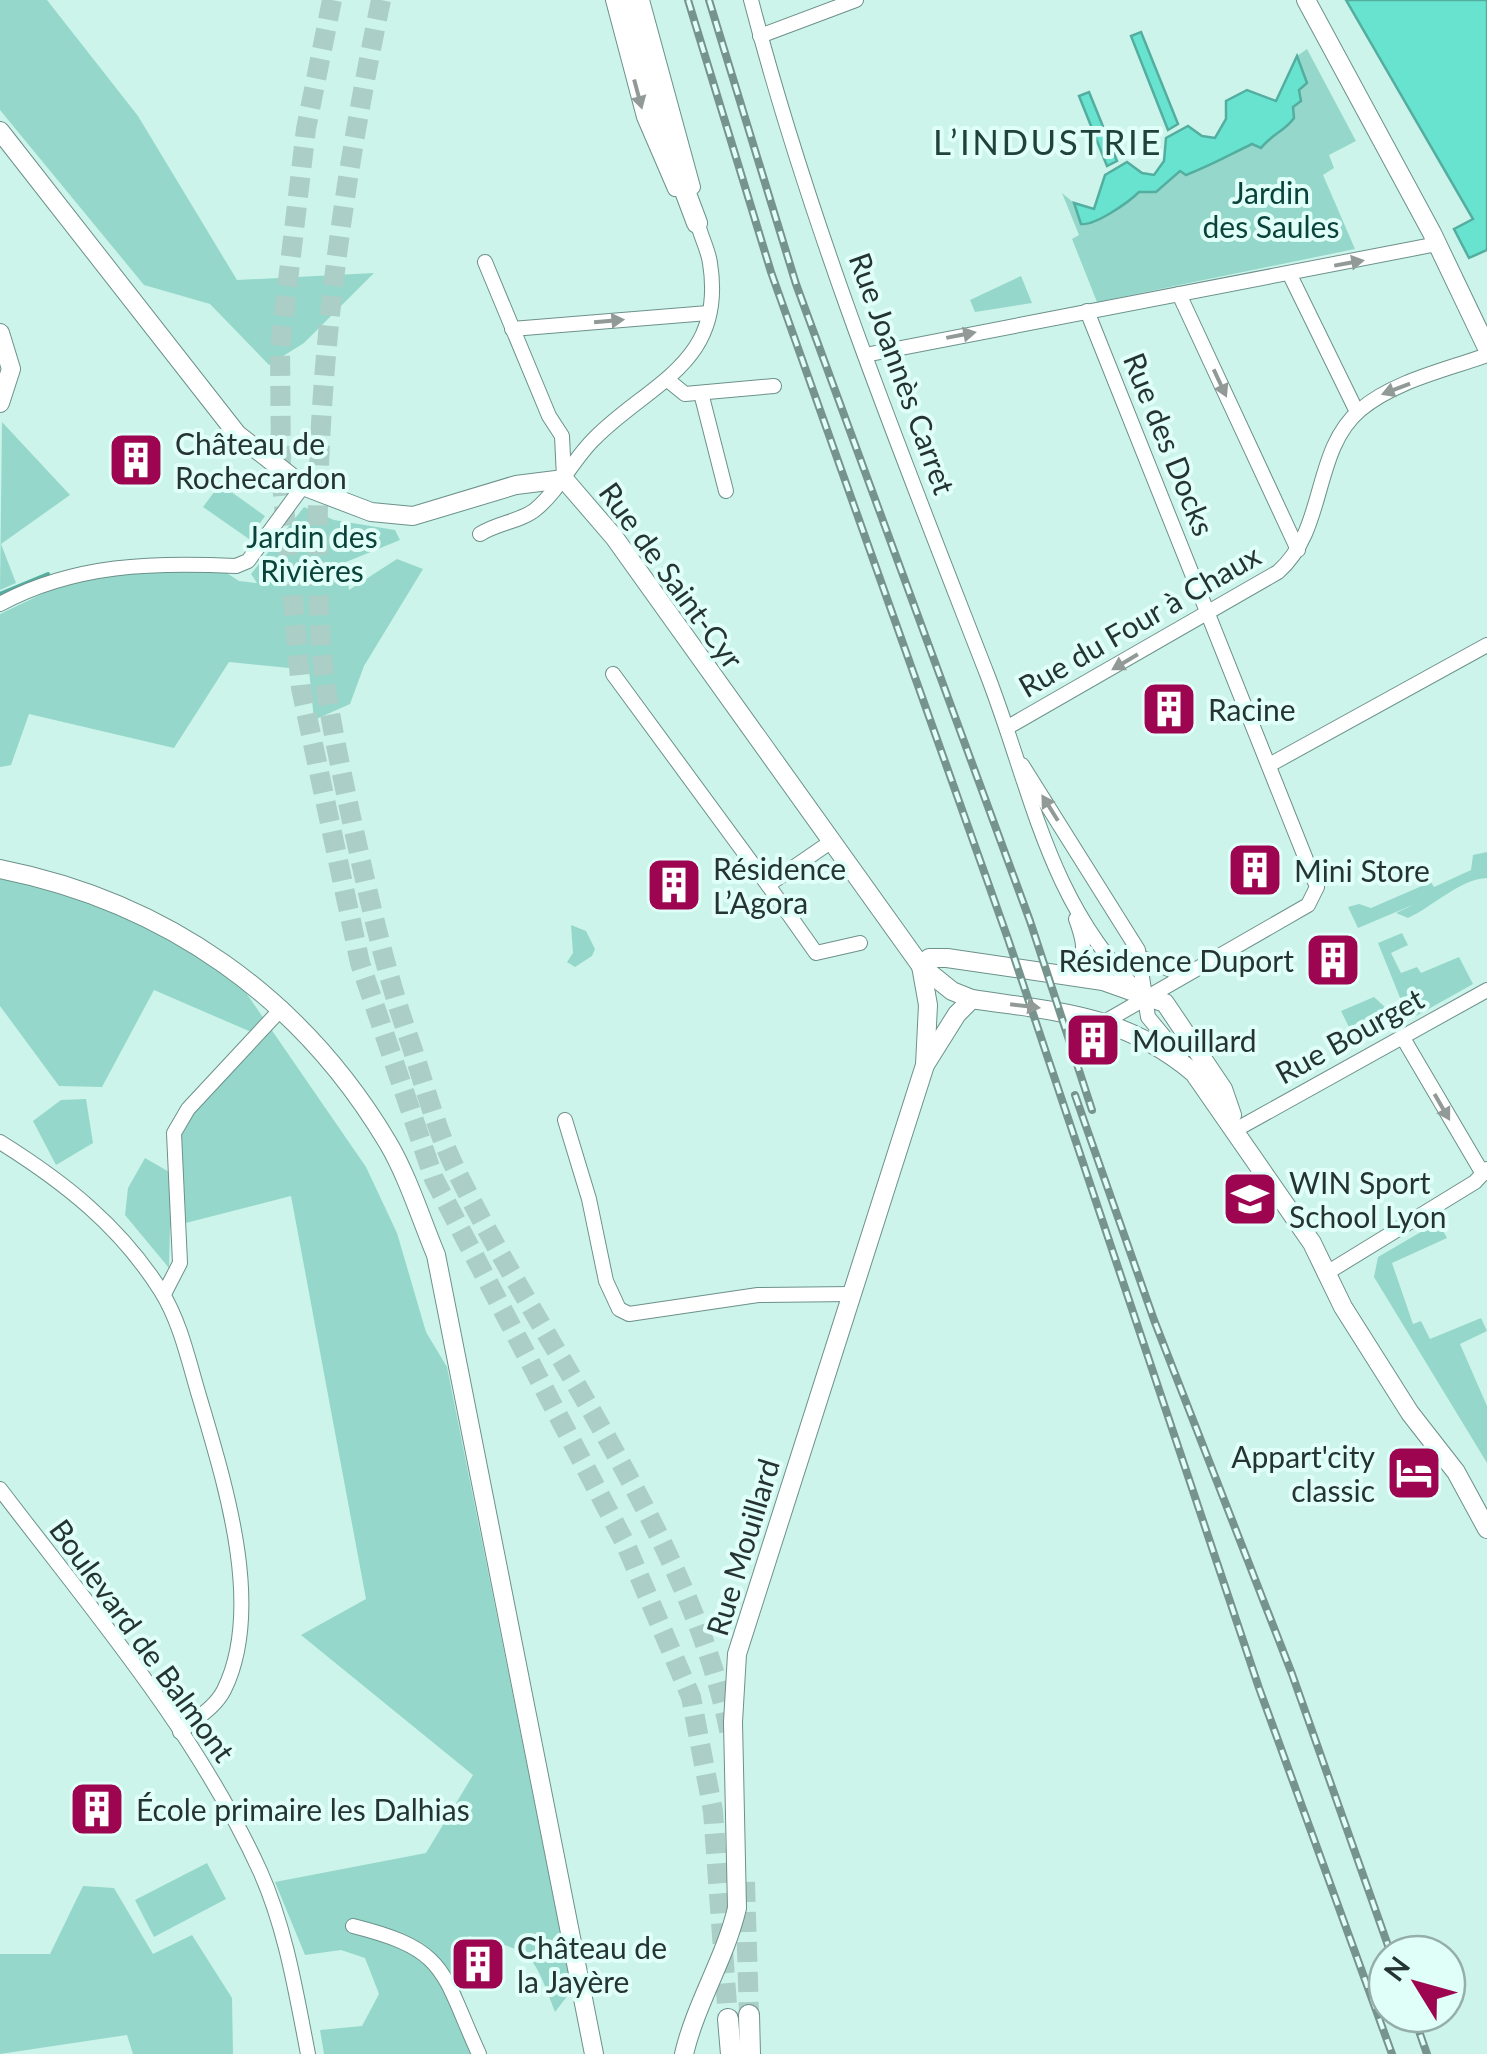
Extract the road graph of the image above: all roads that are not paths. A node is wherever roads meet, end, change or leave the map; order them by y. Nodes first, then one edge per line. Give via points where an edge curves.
1 (614, 0) edge
2 (629, 0) edge
3 (642, 0) edge
4 (751, 0) edge
5 (856, 0) edge
6 (1306, 0) edge
7 (760, 36) junction
8 (0, 132) edge
9 (697, 223) junction
10 (1437, 244) junction
11 (485, 262) dead end
12 (1290, 274) junction
13 (1178, 294) junction
14 (1087, 312) junction
15 (708, 313) junction
16 (512, 329) junction
17 (0, 333) edge
18 (1487, 352) edge
19 (866, 356) junction
20 (669, 381) junction
21 (774, 386) dead end
22 (700, 393) junction
23 (0, 403) edge
24 (1357, 412) junction
25 (564, 478) junction
26 (303, 486) junction
27 (726, 491) dead end
28 (480, 534) dead end
29 (1298, 550) junction
30 (0, 604) edge
31 (1209, 612) junction
32 (1487, 645) edge
33 (613, 674) dead end
34 (1008, 728) junction
35 (1018, 760) junction
36 (1271, 764) junction
37 (832, 841) junction
38 (1080, 857) junction
39 (0, 869) edge
40 (1055, 872) junction
41 (768, 885) junction
42 (1073, 909) junction
43 (860, 942) dead end
44 (1142, 958) junction
45 (922, 966) junction
46 (1181, 974) junction
47 (1069, 975) junction
48 (1487, 990) edge
49 (1143, 996) junction
50 (972, 999) junction
51 (282, 1008) junction
52 (1106, 1021) junction
53 (1402, 1038) junction
54 (925, 1066) junction
55 (1194, 1072) junction
56 (565, 1120) dead end
57 (1236, 1128) junction
58 (0, 1142) edge
59 (1485, 1171) edge
60 (1325, 1274) junction
61 (164, 1294) junction
62 (852, 1294) junction
63 (0, 1488) edge
64 (1487, 1529) edge
65 (180, 1732) junction
66 (354, 1926) dead end
67 (750, 2049) edge
68 (308, 2054) edge
69 (479, 2054) edge
70 (594, 2054) edge
71 (684, 2054) edge
72 (728, 2054) edge

1 -> 9 street via 644,117
2 - 9 highway via 668,146
3 - 9 street via 695,194
4 - 7 street, Rue Joannès Carret
5 - 7 street
6 - 10 main road
7 - 19 street, Rue Joannès Carret
8 - 26 main road, Rue de Saint-Cyr via 237,434
9 - 15 street via 710,260
12 -> 10 street
10 - 18 main road
11 - 16 street
12 - 13 street
12 - 24 street
13 - 14 street
13 -> 29 street
19 -> 14 street
14 - 31 street, Rue des Docks
16 -> 15 street
15 - 20 street via 690,355
16 - 25 street via 562,436
17 - 23 main road via 11,370
18 -> 24 street, Rue du Four à Chaux via 1380,394
19 - 34 street, Rue Joannès Carret
20 - 22 street via 685,394
20 - 25 street via 595,437
21 - 22 street
22 - 27 street
24 - 29 street, Rue du Four à Chaux via 1336,442 1314,520
25 - 26 main road, Rue de Saint-Cyr via 413,516 371,512
25 - 28 street via 536,509
25 - 37 main road, Rue de Saint-Cyr via 614,537
26 - 30 street via 248,561 236,566 146,562 60,579
29 - 31 street, Rue du Four à Chaux via 1278,572
31 -> 34 street, Rue du Four à Chaux
31 - 36 street, Rue des Docks
32 - 36 street
33 - 41 street
34 - 35 street, Rue Joannès Carret
38 -> 35 street, Rue Joannès Carret
35 - 40 street, Rue Joannès Carret
36 - 46 street, Rue des Docks via 1317,879 1316,894 1308,905
37 - 41 street
37 - 45 main road, Rue de Saint-Cyr
38 - 40 street
38 - 44 street, Rue Joannès Carret
39 - 51 main road via 78,888 176,930
40 - 42 street, Rue Joannès Carret
41 - 43 street via 816,953
42 - 47 street via 1086,947
42 - 49 street, Rue Joannès Carret
44 - 46 street
44 - 49 street
45 - 47 main road, Rue de Saint-Cyr via 929,958 947,958
45 - 50 main road, Rue de Saint-Cyr
45 - 54 main road, Rue Mouillard
46 - 49 street via 1177,983
47 - 49 main road, Rue de Saint-Cyr
48 - 53 street, Rue Bourget
49 - 52 street
49 - 55 street, Rue de Saint-Cyr via 1148,1017
49 - 57 main road, Rue de Saint-Cyr via 1166,1003 1198,1047 1224,1089
50 -> 52 main road, Rue de Saint-Cyr
50 - 54 main road, Rue Mouillard
51 - 61 street via 188,1109 174,1133 180,1263
51 - 70 main road via 336,1068 390,1146 436,1255
52 - 55 main road, Rue de Saint-Cyr via 1168,1051
53 - 57 street, Rue Bourget
53 -> 59 street
54 - 62 main road, Rue Mouillard
55 - 57 main road, Rue de Saint-Cyr
56 - 62 street via 618,1309 628,1314 758,1295
57 - 60 main road, Rue de Saint-Cyr via 1312,1243
58 - 61 street via 100,1214
59 - 60 street
60 - 64 main road, Rue de Saint-Cyr
61 - 65 street via 228,1496 240,1592 224,1690
62 - 71 main road, Rue Mouillard via 737,1654 737,1908
63 - 65 street, Boulevard de Balmont
65 - 68 street, Boulevard de Balmont via 260,1872 286,1950
66 - 69 street via 399,1937 436,1962
67 - 72 highway via 738,2017

